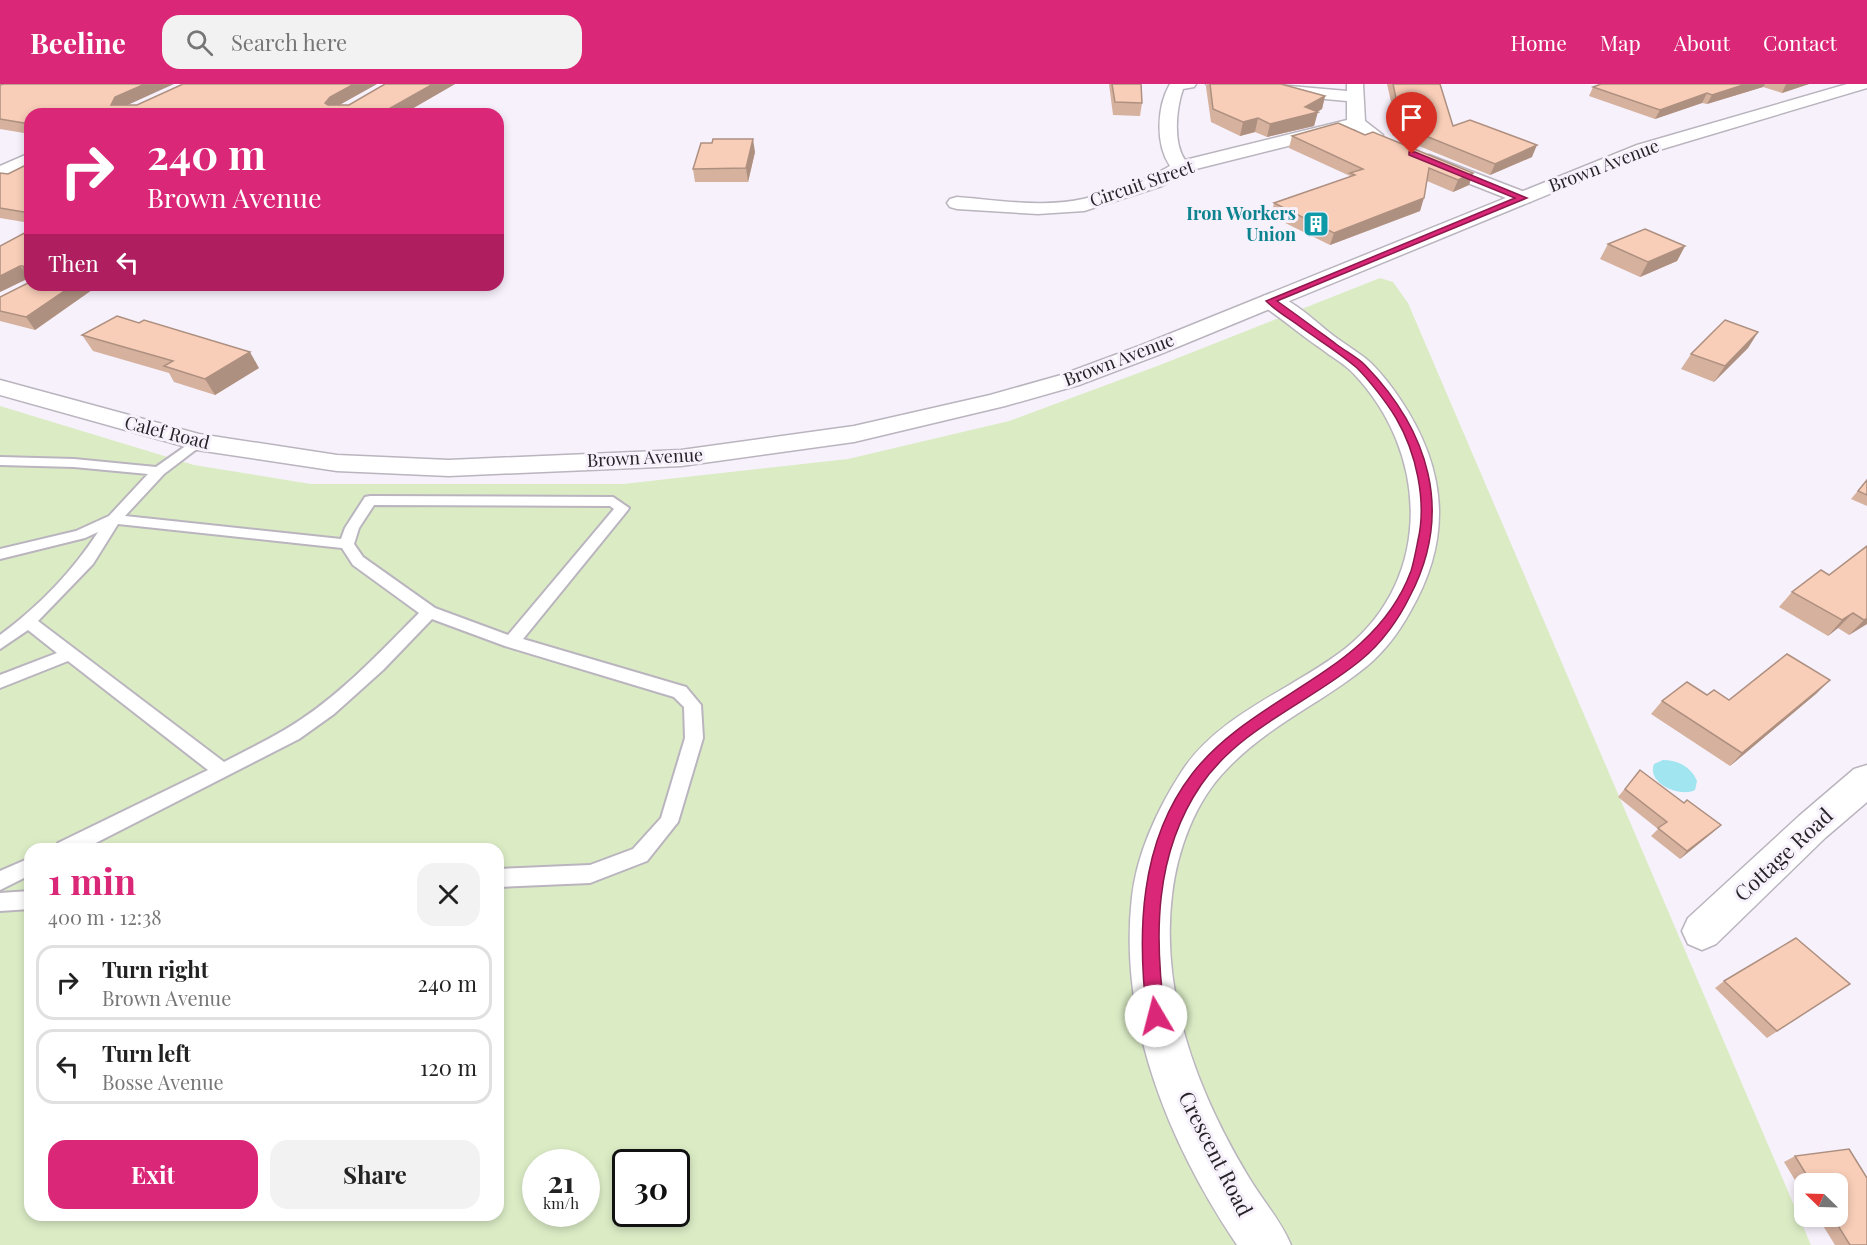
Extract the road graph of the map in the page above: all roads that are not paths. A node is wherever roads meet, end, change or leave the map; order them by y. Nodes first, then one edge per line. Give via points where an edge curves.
1 (1188, 84) edge
2 (1214, 84) edge
3 (1864, 84) edge
4 (1356, 90) edge
5 (1358, 123) junction
6 (1388, 142) edge
7 (1412, 154) edge
8 (24, 162) edge
9 (1181, 168) junction
10 (0, 173) edge
11 (1522, 198) junction
12 (957, 203) dead end
13 (1271, 301) junction
14 (0, 387) edge
15 (197, 442) junction
16 (0, 461) edge
17 (337, 463) joint
18 (159, 471) junction
19 (114, 519) junction
20 (347, 544) junction
21 (0, 554) edge
22 (429, 612) junction
23 (28, 622) junction
24 (511, 642) junction
25 (0, 643) edge
26 (70, 654) junction
27 (0, 682) edge
28 (223, 771) junction
29 (1867, 780) edge
30 (77, 843) edge
31 (24, 869) edge
32 (504, 878) edge
33 (0, 881) edge
34 (24, 900) edge
35 (0, 902) edge
36 (1702, 932) dead end
37 (1266, 1245) edge

1 - 9 street via 1177,85 1171,104 1171,149
2 - 4 street
3 - 11 street, Brown Avenue via 1643,150
4 - 5 street
5 - 6 street
5 - 9 street, Circuit Street
7 - 11 street
8 - 10 street
9 - 12 street, Circuit Street via 1155,182 1084,205 1038,208
11 - 13 street, Brown Avenue
13 - 17 street, Brown Avenue via 1070,380 854,434 681,458 449,468
13 - 37 street, Crescent Road via 1361,366 1382,391 1414,443 1425,485 1427,517 1417,571 1394,614 1358,656 1218,753 1178,809 1155,881 1149,922 1156,1016 1194,1122 1222,1177
14 - 15 street, Calef Road
15 - 17 street, Calef Road
15 - 18 lane
16 - 18 lane
18 - 19 lane
19 - 20 lane
19 - 21 lane via 80,534
19 - 23 lane via 88,560
20 - 22 lane via 358,561
20 - 24 lane via 370,500 613,502 622,508
22 - 24 lane
22 - 28 lane via 328,709 293,734
23 - 25 lane
23 - 26 lane
24 - 32 lane via 680,692 692,705 694,738 669,822 640,855 590,874
26 - 27 lane
26 - 28 lane
28 - 30 lane
29 - 36 street, Cottage Road
31 - 33 lane
34 - 35 lane

